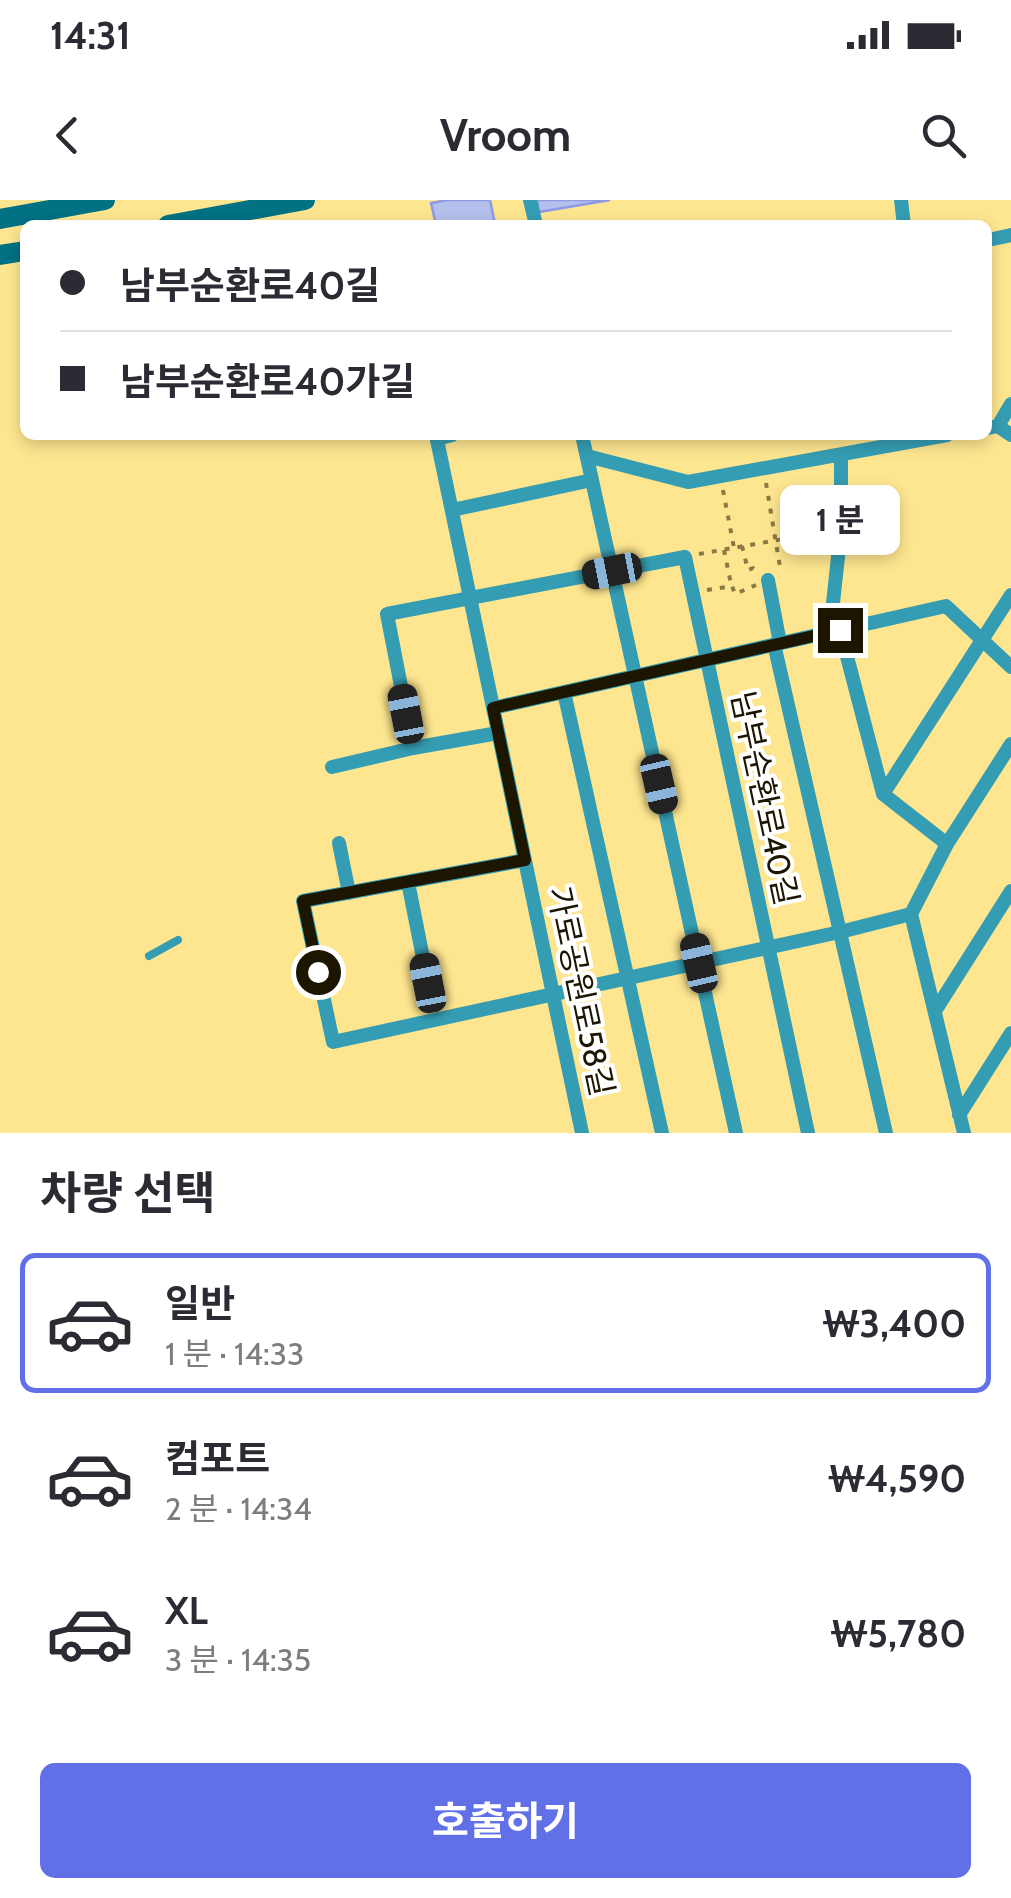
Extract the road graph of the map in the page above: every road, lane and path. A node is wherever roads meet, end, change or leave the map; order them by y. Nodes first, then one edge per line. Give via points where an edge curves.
1 (105, 200) edge
2 (304, 200) edge
3 (61, 204) edge
4 (0, 219) edge
5 (195, 220) edge
6 (1011, 404) edge
7 (999, 429) edge
8 (443, 440) edge
9 (583, 440) edge
10 (919, 440) edge
11 (842, 454) junction
12 (587, 456) junction
13 (764, 468) junction
14 (720, 476) junction
15 (592, 480) junction
16 (452, 510) junction
17 (841, 529) junction
18 (776, 542) junction
19 (742, 546) junction
20 (734, 548) junction
21 (724, 550) junction
22 (685, 557) junction
23 (612, 571) junction
24 (763, 582) junction
25 (732, 586) junction
26 (692, 592) junction
27 (1011, 596) edge
28 (470, 598) junction
29 (840, 630) junction
30 (982, 641) junction
31 (777, 643) junction
32 (707, 660) junction
33 (1011, 666) edge
34 (635, 676) junction
35 (564, 692) junction
36 (493, 708) junction
37 (498, 733) junction
38 (1011, 744) edge
39 (413, 748) junction
40 (332, 767) dead end
41 (883, 794) junction
42 (340, 844) dead end
43 (947, 844) junction
44 (525, 860) junction
45 (408, 882) junction
46 (1011, 891) edge
47 (349, 892) junction
48 (303, 901) joint
49 (912, 914) junction
50 (840, 932) junction
51 (178, 940) dead end
52 (768, 948) junction
53 (149, 956) dead end
54 (699, 963) junction
55 (627, 978) junction
56 (428, 983) dead end
57 (553, 994) junction
58 (935, 1011) junction
59 (1011, 1033) edge
60 (959, 1115) junction
61 (582, 1133) edge
62 (662, 1133) edge
63 (736, 1133) edge
64 (808, 1133) edge
65 (886, 1133) edge
66 (964, 1133) edge

1 - 3 main road
2 - 5 main road
3 - 4 main road
6 - 7 street
8 - 16 street, 가로공원로58길
9 - 12 street
10 - 11 street
11 - 13 street
11 - 17 street
12 - 14 street via 688,482
12 - 15 street
13 - 14 street
13 - 18 path
14 - 20 path
15 - 16 street
15 - 23 street
16 - 28 street, 가로공원로58길
17 - 18 path
17 - 29 street via 834,604
18 - 19 path
18 - 24 path via 781,574
19 - 20 path
19 - 24 path via 748,570
20 - 21 path
21 - 22 path
21 - 25 path
22 - 23 street
22 - 26 street, 남부순환로40길
23 - 28 street
23 - 34 street
24 - 25 path via 735,594
24 - 31 street, 남부순환로40길
25 - 26 path
26 - 32 street, 남부순환로40길
27 - 30 street
28 - 36 street, 가로공원로58길
28 - 39 street via 387,614
29 - 30 street via 946,606
29 - 31 street
29 - 41 street
30 - 33 street
30 - 41 street
31 - 32 street
31 - 50 street, 남부순환로40길
32 - 34 street
32 - 52 street, 남부순환로40길
34 - 35 street
34 - 54 street
35 - 36 street
35 - 55 street
36 - 37 street, 가로공원로58길
37 - 39 street
37 - 44 street, 가로공원로58길
38 - 43 street
39 - 40 street
41 - 43 street
42 - 47 street
43 - 49 street
44 - 45 street, 가로공원로58길
44 - 57 street, 가로공원로58길
45 - 47 street, 가로공원로58길
45 - 56 street
46 - 58 street
47 - 48 street, 가로공원로58길
48 - 57 street, 남부순환로40길 via 333,1042
49 - 50 street, 남부순환로40길
49 - 58 street
50 - 52 street, 남부순환로40길
50 - 65 street, 남부순환로40길
51 - 53 lane
52 - 54 street, 남부순환로40길
52 - 64 street, 남부순환로40길
54 - 55 street, 남부순환로40길
54 - 63 street
55 - 57 street, 남부순환로40길
55 - 62 street
57 - 61 street, 가로공원로58길
58 - 60 street
59 - 60 street
60 - 66 street

